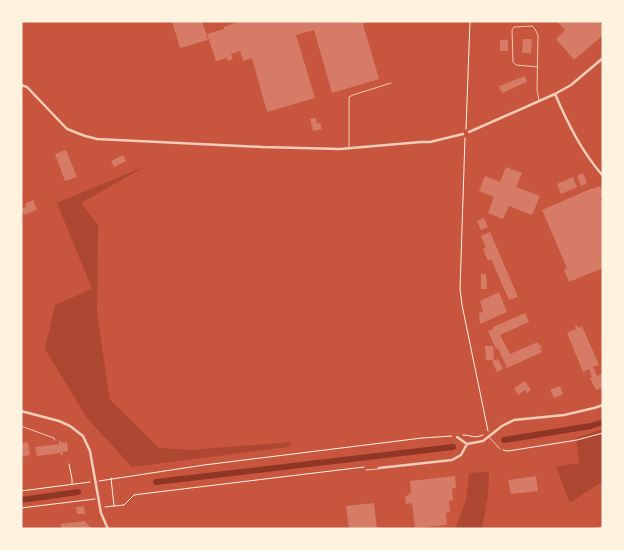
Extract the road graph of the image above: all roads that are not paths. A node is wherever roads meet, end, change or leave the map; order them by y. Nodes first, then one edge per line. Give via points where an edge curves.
1 (603, 58) edge
2 (538, 67) junction
3 (391, 83) dead end
4 (21, 86) edge
5 (555, 94) junction
6 (540, 101) junction
7 (469, 132) dead end
8 (463, 134) dead end
9 (349, 149) junction
10 (603, 176) edge
11 (603, 405) edge
12 (21, 411) edge
13 (21, 426) edge
14 (457, 437) road end
15 (489, 437) junction
16 (55, 440) dead end
17 (466, 444) junction
18 (500, 448) road end
19 (379, 468) joint
20 (366, 470) dead end
21 (108, 529) edge

1 - 5 street
2 - 2 lane via 538,35 535,29 532,26 514,27 513,62
2 - 6 lane
3 - 9 lane via 349,97
4 - 9 street via 27,87 67,129 97,139
5 - 6 street
5 - 10 street via 579,144
6 - 7 street
8 - 9 street via 430,142
11 - 15 street via 564,415 514,420
12 - 21 street via 59,421 83,436 90,451 101,514
13 - 16 lane
14 - 17 street
15 - 17 street
15 - 18 lane
17 - 19 street via 461,454 452,460
19 - 20 lane

